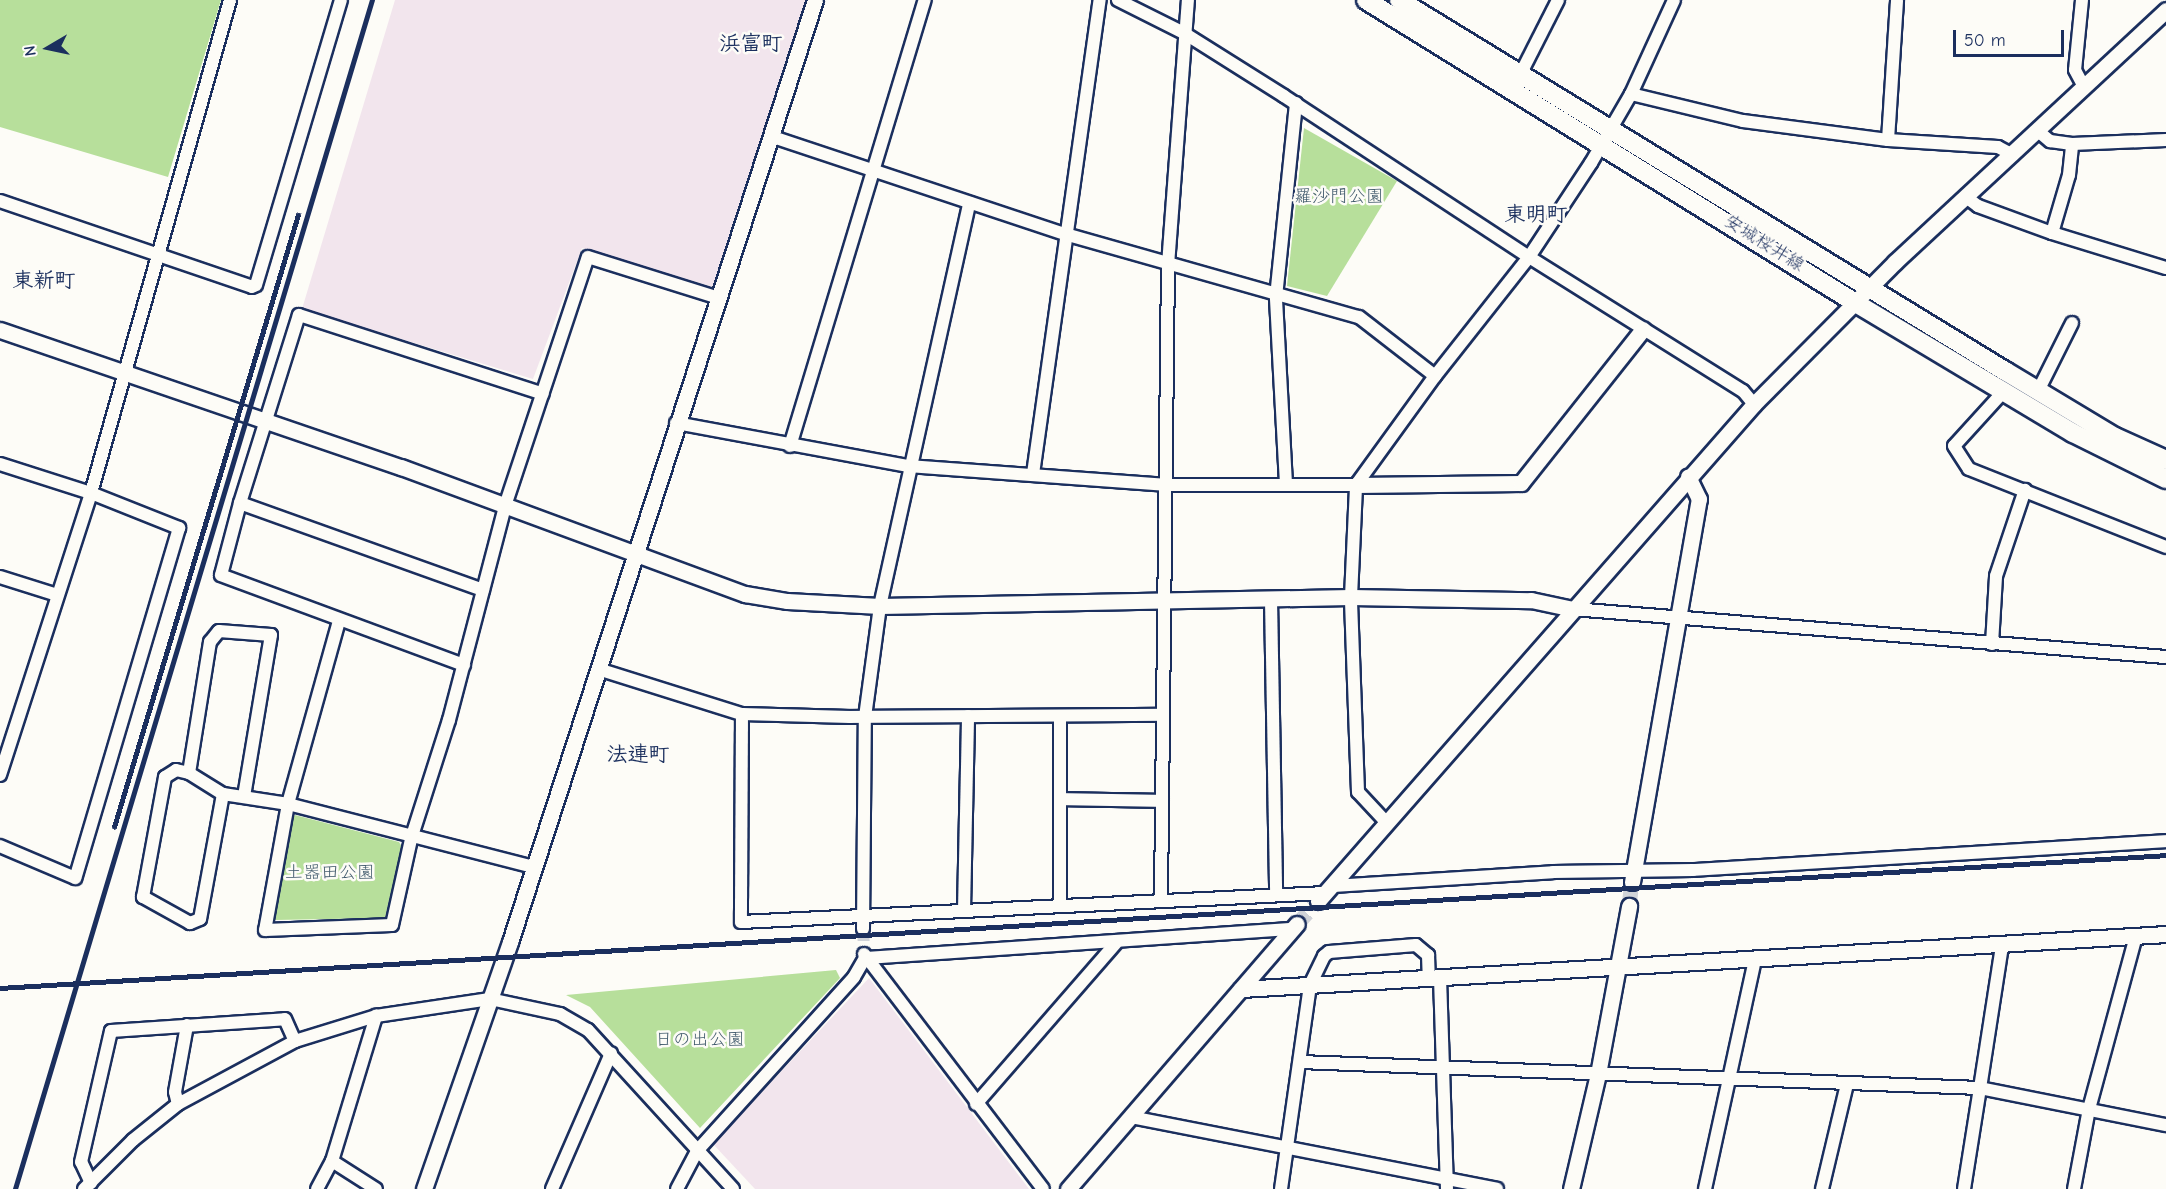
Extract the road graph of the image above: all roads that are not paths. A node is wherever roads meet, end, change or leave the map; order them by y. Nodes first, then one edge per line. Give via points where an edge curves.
1 (230, 0) edge
2 (341, 0) edge
3 (815, 0) edge
4 (925, 0) edge
5 (1100, 0) edge
6 (1118, 0) edge
7 (1188, 0) edge
8 (1366, 0) edge
9 (1399, 0) edge
10 (1558, 0) edge
11 (1674, 0) edge
12 (1897, 0) edge
13 (2082, 0) edge
14 (2166, 10) edge
15 (1184, 33) junction
16 (1521, 75) junction
17 (2084, 87) junction
18 (1631, 94) junction
19 (1296, 103) junction
20 (2038, 131) junction
21 (773, 137) junction
22 (1607, 138) junction
23 (1888, 140) junction
24 (2166, 140) edge
25 (2072, 144) junction
26 (2013, 155) junction
27 (875, 171) junction
28 (1966, 197) junction
29 (0, 201) edge
30 (969, 203) junction
31 (2052, 233) junction
32 (1065, 234) junction
33 (160, 256) junction
34 (1529, 257) junction
35 (1168, 265) junction
36 (2166, 268) edge
37 (1868, 287) junction
38 (1276, 297) junction
39 (719, 298) junction
40 (1854, 302) junction
41 (2072, 322) dead end
42 (1643, 329) junction
43 (0, 330) edge
44 (125, 372) junction
45 (1435, 376) junction
46 (2004, 391) junction
47 (2037, 391) junction
48 (543, 394) junction
49 (1754, 404) junction
50 (267, 422) junction
51 (676, 423) junction
52 (790, 446) junction
53 (2166, 460) edge
54 (0, 464) edge
55 (908, 466) junction
56 (1033, 474) junction
57 (1688, 476) junction
58 (2166, 478) edge
59 (1286, 484) junction
60 (1164, 485) junction
61 (1356, 485) junction
62 (2025, 490) junction
63 (90, 493) junction
64 (240, 503) junction
65 (505, 506) junction
66 (2166, 547) edge
67 (636, 556) junction
68 (0, 577) edge
69 (483, 590) junction
70 (57, 595) junction
71 (1351, 597) junction
72 (1271, 599) junction
73 (1166, 600) junction
74 (880, 606) junction
75 (1573, 609) junction
76 (1680, 617) junction
77 (339, 621) junction
78 (1992, 644) junction
79 (2166, 657) edge
80 (464, 665) junction
81 (598, 669) junction
82 (742, 714) junction
83 (1162, 715) junction
84 (968, 716) junction
85 (1060, 716) junction
86 (865, 717) junction
87 (1, 771) edge
88 (189, 773) junction
89 (223, 794) junction
90 (244, 797) junction
91 (1060, 799) junction
92 (1162, 801) junction
93 (288, 804) junction
94 (1386, 822) junction
95 (411, 839) junction
96 (2166, 841) edge
97 (0, 846) edge
98 (534, 867) junction
99 (1633, 877) junction
100 (1325, 893) junction
101 (1276, 895) junction
102 (1161, 898) junction
103 (1060, 904) junction
104 (1629, 906) tunnel mouth
105 (964, 910) junction
106 (862, 922) junction
107 (1294, 926) joint
108 (2166, 934) edge
109 (2136, 936) junction
110 (1116, 943) junction
111 (2002, 946) junction
112 (864, 954) junction
113 (1755, 959) junction
114 (1616, 965) junction
115 (1435, 978) junction
116 (1310, 986) junction
117 (1240, 989) junction
118 (490, 999) junction
119 (376, 1016) junction
120 (187, 1025) junction
121 (294, 1041) junction
122 (612, 1053) junction
123 (1300, 1062) junction
124 (1443, 1070) junction
125 (1598, 1074) junction
126 (1726, 1080) junction
127 (1847, 1084) junction
128 (1980, 1088) junction
129 (178, 1104) junction
130 (976, 1104) junction
131 (2089, 1109) junction
132 (1131, 1117) junction
133 (2166, 1125) edge
134 (1287, 1149) junction
135 (697, 1151) junction
136 (332, 1161) junction
137 (1448, 1184) edge
138 (87, 1186) edge
139 (317, 1189) edge
140 (375, 1189) edge
141 (424, 1189) edge
142 (552, 1189) edge
143 (677, 1189) edge
144 (733, 1189) edge
145 (1043, 1189) edge
146 (1068, 1189) edge
147 (1281, 1189) edge
148 (1497, 1189) edge
149 (1571, 1189) edge
150 (1705, 1189) edge
151 (1822, 1189) edge
152 (1964, 1189) edge
153 (2074, 1189) edge

1 - 33 street
2 - 33 street via 260,281 252,287
3 - 21 street
4 - 27 street
5 - 32 street
6 - 15 street
7 - 15 street
8 - 22 main road, 安城桜井線
9 - 16 main road, 安城桜井線
10 - 16 street
11 - 18 street
12 - 23 street
13 - 17 street via 2075,70
14 - 17 street
15 - 19 street
15 - 35 street
16 - 22 main road, 安城桜井線
17 - 20 street
18 - 22 street
18 - 23 street via 1743,121
19 - 34 street
19 - 38 street
20 - 25 street via 2050,141
20 - 26 street
21 - 27 street
21 - 39 street
22 - 34 street
22 - 37 main road, 安城桜井線
22 - 40 main road, 安城桜井線
23 - 26 street via 1998,147
24 - 25 street
25 - 31 street via 2069,175
26 - 28 street
27 - 30 street
27 - 52 street
28 - 31 street via 1978,206
28 - 37 street
29 - 33 street
30 - 32 street
30 - 55 street
31 - 36 street
32 - 35 street
32 - 56 street
33 - 44 street
34 - 42 street
34 - 45 street
35 - 38 street
35 - 60 street
37 - 40 street
37 - 47 main road, 安城桜井線
38 - 45 street via 1359,317
38 - 59 street
39 - 48 street via 588,257
39 - 51 street
40 - 46 main road, 安城桜井線
40 - 49 street
41 - 47 street
42 - 49 street via 1743,391
42 - 61 street via 1521,483
43 - 44 street
44 - 50 street
44 - 63 street
45 - 61 street
46 - 58 main road, 安城桜井線 via 2073,433
46 - 62 street via 1954,446 1969,469
47 - 53 main road, 安城桜井線
48 - 50 street via 298,315
48 - 65 street
49 - 57 street
50 - 64 street
50 - 65 street
51 - 52 street
51 - 67 street
52 - 55 street
54 - 63 street
55 - 56 street
55 - 74 street
56 - 60 street
57 - 75 street
57 - 76 street via 1699,499
59 - 60 street
59 - 61 street
60 - 73 street
61 - 71 street
62 - 66 street
62 - 78 street via 1996,576
63 - 70 street
63 - 97 street via 179,528 75,878
64 - 69 street
64 - 77 street via 221,575
65 - 67 street
65 - 69 street
67 - 74 street via 745,594 787,601
67 - 81 street
68 - 70 street
69 - 80 street
70 - 87 street
71 - 72 street
71 - 75 street via 1531,600
71 - 94 street via 1358,792
72 - 73 street
72 - 101 street
73 - 74 street
73 - 83 street
74 - 86 street
75 - 76 street
75 - 94 street
76 - 78 street
76 - 99 street
77 - 80 street
77 - 93 street
78 - 79 street
80 - 95 street
81 - 82 street
81 - 98 street
82 - 86 street
82 - 106 street via 741,922
83 - 85 street
83 - 92 street
84 - 85 street
84 - 86 street
84 - 105 street
85 - 91 street
86 - 106 street
88 - 89 street
88 - 89 street via 176,770 165,777 142,897 190,923 200,919
88 - 90 street via 210,642 219,631 271,635
89 - 90 street
90 - 93 street
91 - 92 street
91 - 103 street
92 - 102 street
93 - 95 street
93 - 95 street via 265,930 392,925
94 - 100 street
95 - 98 street
96 - 99 street
98 - 118 street
99 - 100 street via 1554,872
100 - 101 street
101 - 102 street
102 - 103 street
103 - 105 street
104 - 114 street
105 - 106 street
107 - 110 street
107 - 117 street
108 - 109 street
109 - 111 street
109 - 131 street
110 - 112 street
110 - 130 street
111 - 113 street
111 - 128 street
112 - 130 street
112 - 135 street via 854,977
113 - 114 street
113 - 126 street
114 - 115 street
114 - 125 street
115 - 116 street
115 - 116 street via 1428,955 1416,945 1329,952 1318,965
115 - 124 street
116 - 117 street
116 - 123 street
117 - 132 street
118 - 119 street
118 - 122 street via 560,1014 588,1030
118 - 141 street
119 - 121 street
119 - 136 street
120 - 121 street via 285,1019
120 - 129 street via 176,1092
120 - 138 street via 111,1030 81,1162
121 - 129 street
122 - 135 street
122 - 142 street
123 - 124 street
123 - 134 street
124 - 125 street
124 - 137 street
125 - 126 street
125 - 149 street
126 - 127 street
126 - 150 street
127 - 128 street
127 - 151 street
128 - 131 street
128 - 152 street
129 - 138 street via 133,1140
130 - 145 street
131 - 133 street
131 - 153 street
132 - 134 street
132 - 146 street
134 - 137 street
134 - 147 street
135 - 143 street
135 - 144 street
136 - 139 street
136 - 140 street
137 - 148 street

